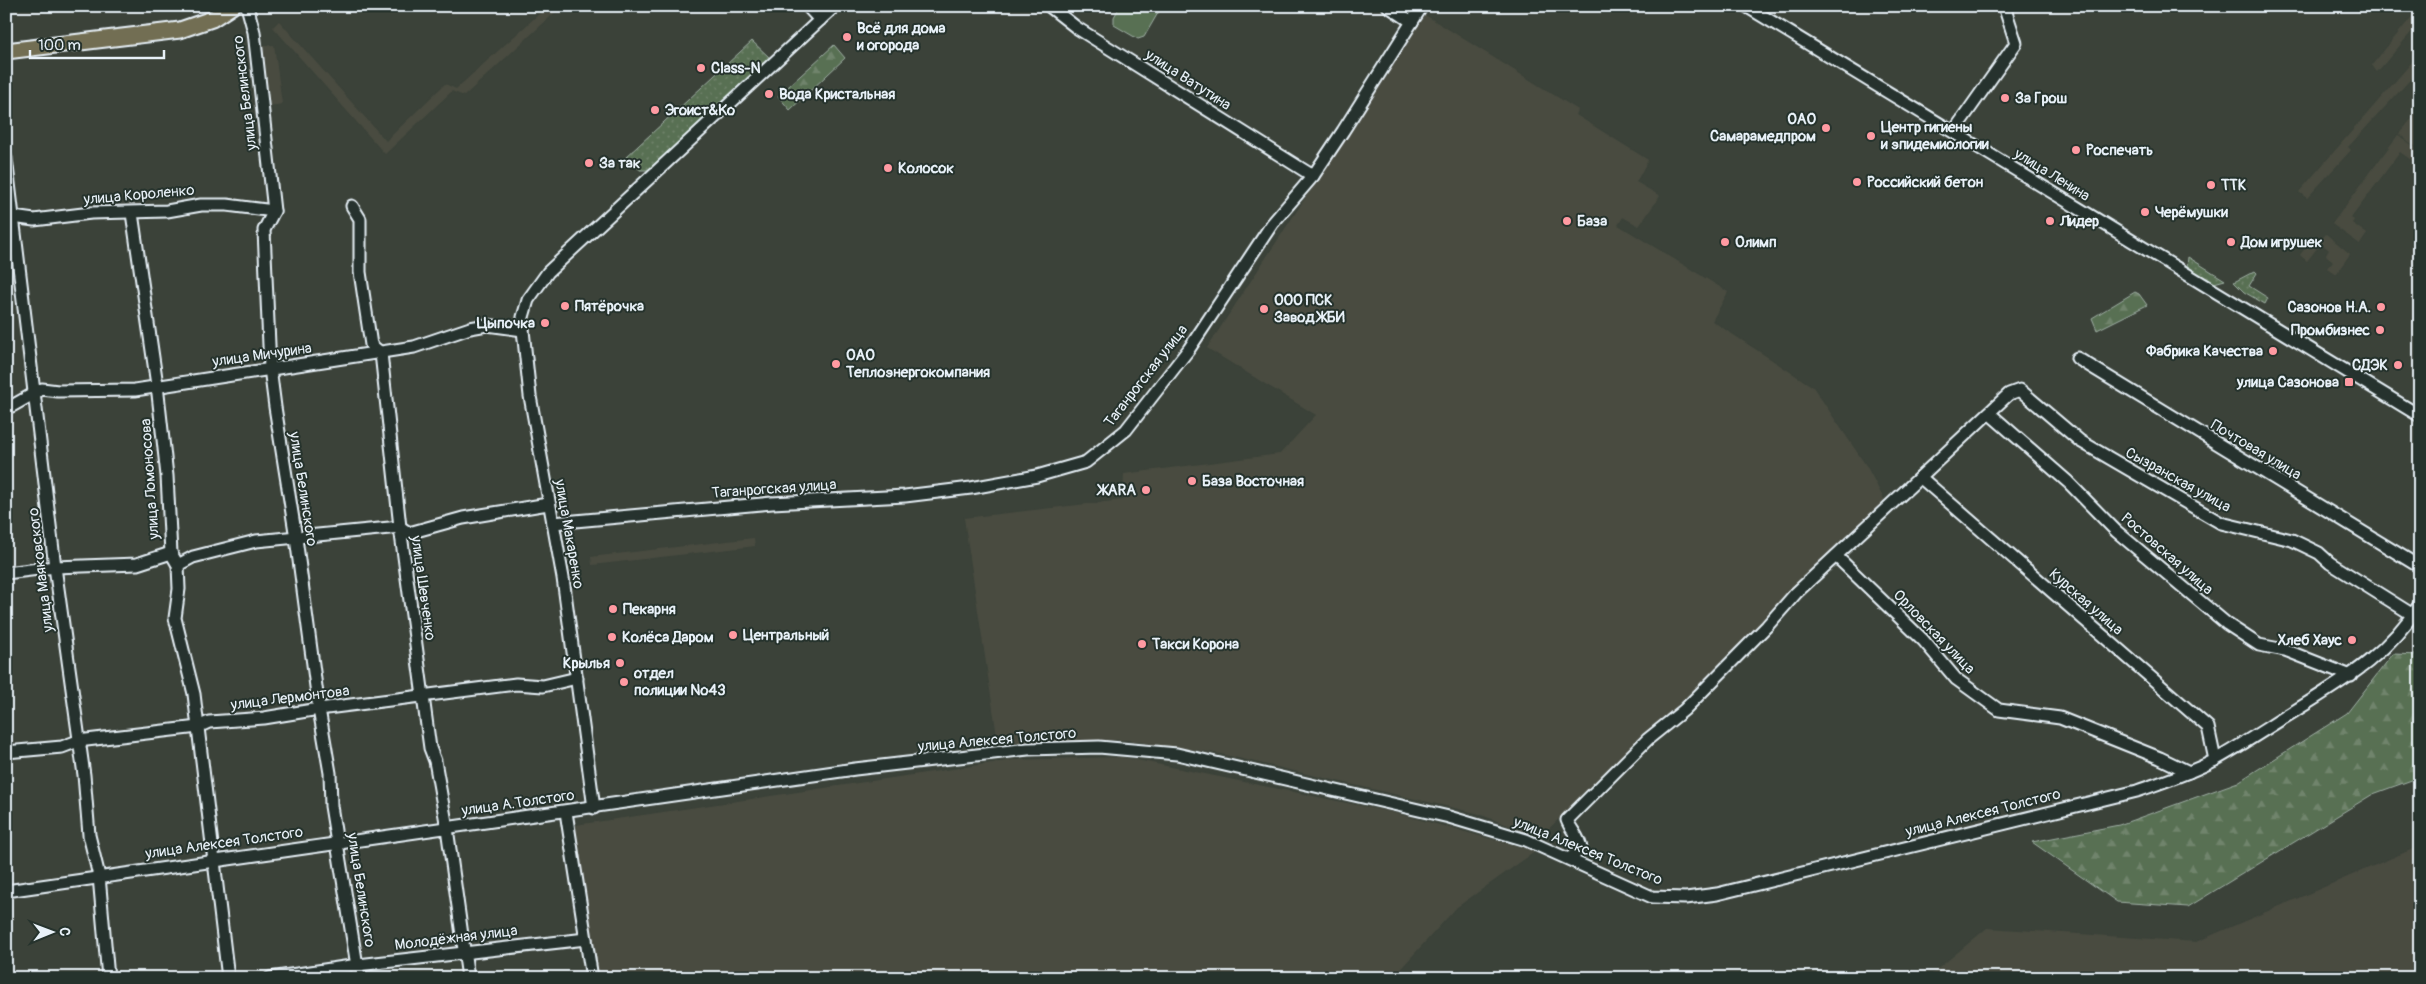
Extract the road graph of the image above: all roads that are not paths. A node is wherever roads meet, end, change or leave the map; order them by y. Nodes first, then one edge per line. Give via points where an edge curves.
1 (232, 6) edge
2 (247, 6) edge
3 (808, 6) edge
4 (835, 6) edge
5 (1049, 6) edge
6 (1388, 6) edge
7 (1422, 6) edge
8 (1746, 6) edge
9 (2004, 6) edge
10 (820, 20) junction
11 (1412, 22) junction
12 (6, 51) edge
13 (1954, 132) junction
14 (6, 158) edge
15 (1313, 176) junction
16 (352, 206) dead end
17 (274, 211) junction
18 (132, 214) junction
19 (9, 218) edge
20 (523, 330) junction
21 (381, 353) junction
22 (2076, 358) dead end
23 (270, 368) junction
24 (157, 385) junction
25 (35, 394) junction
26 (6, 406) edge
27 (1989, 413) junction
28 (2420, 416) edge
29 (1920, 477) junction
30 (548, 504) junction
31 (553, 523) junction
32 (400, 527) junction
33 (296, 538) junction
34 (171, 553) junction
35 (1836, 556) junction
36 (178, 565) junction
37 (55, 567) junction
38 (2420, 567) edge
39 (6, 573) edge
40 (2420, 604) edge
41 (2413, 615) junction
42 (2351, 676) junction
43 (577, 678) junction
44 (424, 696) junction
45 (319, 709) junction
46 (198, 727) junction
47 (78, 740) junction
48 (6, 752) edge
49 (2215, 760) junction
50 (2189, 772) junction
51 (594, 808) junction
52 (566, 812) junction
53 (447, 828) junction
54 (338, 842) junction
55 (1569, 859) junction
56 (215, 860) junction
57 (99, 876) junction
58 (6, 891) edge
59 (586, 939) junction
60 (464, 952) junction
61 (358, 965) junction
62 (108, 978) edge
63 (228, 978) edge
64 (270, 978) edge
65 (359, 978) edge
66 (468, 978) edge
67 (592, 978) edge

1 - 12 main road via 212,19 180,30
2 - 17 street, улица Белинского via 254,32
3 - 10 street
4 - 10 street, улица Макаренко
5 - 15 street, улица Ватутина via 1077,28
6 - 11 street
7 - 11 street, Таганрогская улица
8 - 13 street, улица Ленина
9 - 13 street via 2016,43
10 - 20 street, улица Макаренко via 548,272 528,300
11 - 15 street, Таганрогская улица
13 - 28 street, улица Ленина
14 - 19 street, улица Маяковского
15 - 31 street, Таганрогская улица via 1272,224 1188,349 1126,430 1086,462 1037,476 905,496 772,503
16 - 21 street, улица Шевченко via 360,219 360,272 371,345
17 - 18 street, улица Короленко via 201,205
17 - 23 street, улица Белинского via 264,230
18 - 19 street, улица Короленко via 91,213 34,220
18 - 24 street, улица Ломоносова
19 - 25 street, улица Маяковского
20 - 21 street, улица Мичурина via 487,326 470,328 414,347
20 - 30 street, улица Макаренко
21 - 23 street, улица Мичурина
21 - 32 street, улица Шевченко
22 - 38 street, Почтовая улица
23 - 24 street, улица Мичурина
23 - 33 street, улица Белинского
24 - 25 street, улица Мичурина via 135,390 42,389
24 - 34 street, улица Ломоносова
25 - 26 street, улица Мичурина
25 - 37 street, улица Маяковского
27 - 29 street
27 - 41 street, Сызранская улица via 2009,394 2020,390 2080,441 2128,471 2221,523 2271,534 2319,553
27 - 42 street, Ростовская улица via 2068,482 2116,531 2227,624 2259,645 2285,650
29 - 35 street
29 - 49 street, Курская улица via 2208,728
30 - 31 street, улица Макаренко
30 - 32 street via 463,518 409,533
31 - 43 street, улица Макаренко
32 - 33 street
32 - 44 street, улица Шевченко
33 - 36 street via 256,541 192,557
33 - 45 street, улица Белинского
34 - 36 street, улица Ломоносова
34 - 37 street via 137,564
35 - 50 street, Орловская улица via 1923,640 1956,678 1999,710 2060,718
35 - 55 street via 1684,710 1648,739 1567,820 1580,841 1581,849
36 - 46 street, улица Ломоносова via 176,618 194,694
37 - 39 street
37 - 47 street, улица Маяковского
40 - 41 street, улица Алексея Толстого
41 - 42 street, улица Алексея Толстого via 2391,643
42 - 49 street, улица Алексея Толстого
43 - 44 street, улица Лермонтова via 543,686 516,684
43 - 51 street, улица Макаренко
44 - 45 street, улица Лермонтова
44 - 53 street, улица Шевченко via 430,748
45 - 46 street, улица Лермонтова via 209,722
45 - 54 street, улица Белинского
46 - 47 street, улица Лермонтова
46 - 56 street, улица Ломоносова
47 - 48 street, улица Лермонтова via 62,746
47 - 57 street, улица Маяковского via 90,836
49 - 50 street, улица Алексея Толстого
50 - 55 street, улица Алексея Толстого via 2137,791 1717,894 1686,898 1652,896
51 - 52 street, улица А.Толстого
51 - 55 street, улица Алексея Толстого via 962,756 1028,749 1099,747 1177,754 1345,792 1511,835
52 - 53 street, улица А.Толстого
52 - 59 street
53 - 54 street, улица Алексея Толстого
53 - 60 street, улица Шевченко
54 - 56 street, улица Алексея Толстого
54 - 61 street, улица Белинского
56 - 57 street, улица Алексея Толстого
56 - 63 street, улица Ломоносова
57 - 58 street, улица Алексея Толстого
57 - 62 street, улица Маяковского
59 - 60 street, Молодёжная улица
59 - 67 street
60 - 61 street, Молодёжная улица
60 - 66 street, улица Шевченко
61 - 64 street, Молодёжная улица
61 - 65 street, улица Белинского

